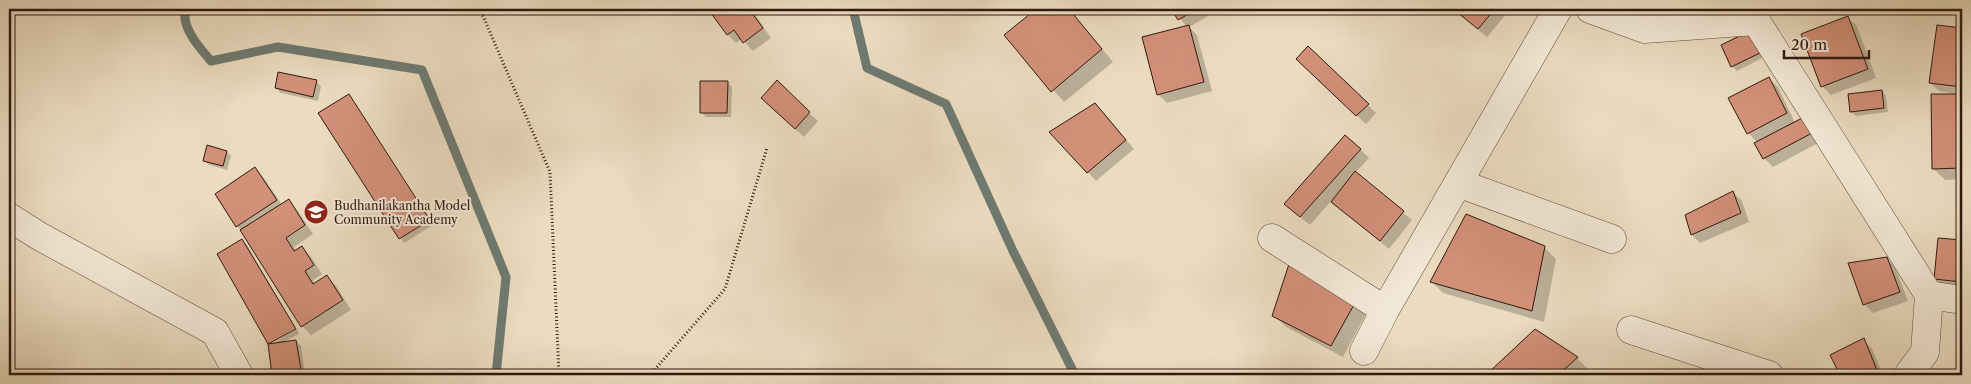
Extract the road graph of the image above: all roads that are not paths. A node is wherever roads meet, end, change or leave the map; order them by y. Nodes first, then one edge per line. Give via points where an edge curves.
1 (1558, 9) edge
2 (1590, 9) edge
3 (1764, 15) edge
4 (1458, 183) junction
5 (9, 217) edge
6 (1272, 238) dead end
7 (1612, 239) dead end
8 (1929, 295) junction
9 (1962, 300) edge
10 (1385, 310) junction
11 (1631, 330) dead end
12 (1364, 351) dead end
13 (239, 375) edge
14 (1769, 375) edge
15 (1908, 375) edge

1 - 4 street
2 - 3 street via 1645,29
3 - 8 street
4 - 7 street
4 - 10 street
5 - 13 street via 215,332
6 - 10 street
8 - 9 street
8 - 15 street via 1925,352
10 - 12 street
11 - 14 street

